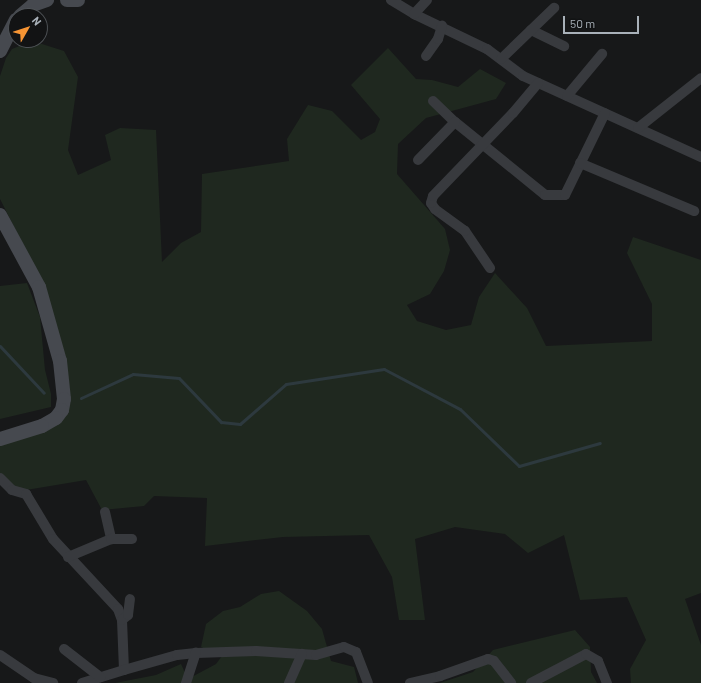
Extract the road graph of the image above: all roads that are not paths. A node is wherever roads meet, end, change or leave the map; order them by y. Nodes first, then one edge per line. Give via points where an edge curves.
1 (47, 0) edge
2 (67, 0) edge
3 (78, 0) edge
4 (391, 0) edge
5 (427, 0) edge
6 (29, 8) edge
7 (554, 8) dead end
8 (414, 14) junction
9 (442, 26) junction
10 (8, 30) edge
11 (531, 30) junction
12 (564, 46) dead end
13 (0, 51) edge
14 (602, 54) dead end
15 (426, 56) dead end
16 (501, 59) junction
17 (701, 78) edge
18 (538, 83) junction
19 (567, 96) junction
20 (433, 101) dead end
21 (605, 113) junction
22 (455, 122) junction
23 (638, 128) junction
24 (483, 144) junction
25 (701, 157) edge
26 (418, 160) dead end
27 (580, 163) junction
28 (694, 211) dead end
29 (0, 215) edge
30 (490, 268) dead end
31 (0, 439) edge
32 (0, 478) edge
33 (105, 512) dead end
34 (110, 539) junction
35 (132, 539) dead end
36 (68, 557) junction
37 (130, 599) dead end
38 (122, 620) junction
39 (64, 649) dead end
40 (196, 652) junction
41 (302, 654) junction
42 (0, 655) edge
43 (124, 670) junction
44 (100, 677) junction
45 (53, 683) edge
46 (82, 683) edge
47 (186, 683) edge
48 (289, 683) edge
49 (368, 683) edge
50 (410, 683) edge
51 (511, 683) edge
52 (531, 683) edge
53 (607, 683) edge

1 - 6 street
2 - 3 street
4 - 8 street
5 - 8 street
7 - 11 street
8 - 9 street
9 - 15 street via 438,39
9 - 16 street
10 - 13 street
11 - 12 street
11 - 16 street
14 - 19 street
16 - 18 street via 511,69
17 - 23 street
18 - 19 street
18 - 24 street
19 - 21 street
20 - 22 street
21 - 23 street
21 - 27 street
22 - 24 street
22 - 26 street
23 - 25 street
24 - 27 street via 546,195 565,195
24 - 30 street via 433,196 431,202 434,209 465,231
27 - 28 street
29 - 31 street via 39,287 60,361 64,399 62,410 56,418 42,426
32 - 36 street via 12,490 26,494 53,539
33 - 34 street
34 - 35 street
34 - 36 street
36 - 38 street via 118,609
37 - 38 street via 128,615
38 - 43 street
39 - 44 street
40 - 41 street via 256,650
40 - 43 street
40 - 47 street
41 - 48 street
41 - 49 street via 316,655 344,648 356,652
42 - 45 street via 34,678
43 - 44 street
44 - 46 street
50 - 51 street via 440,676 488,659 494,661
52 - 53 street via 586,654 598,661

